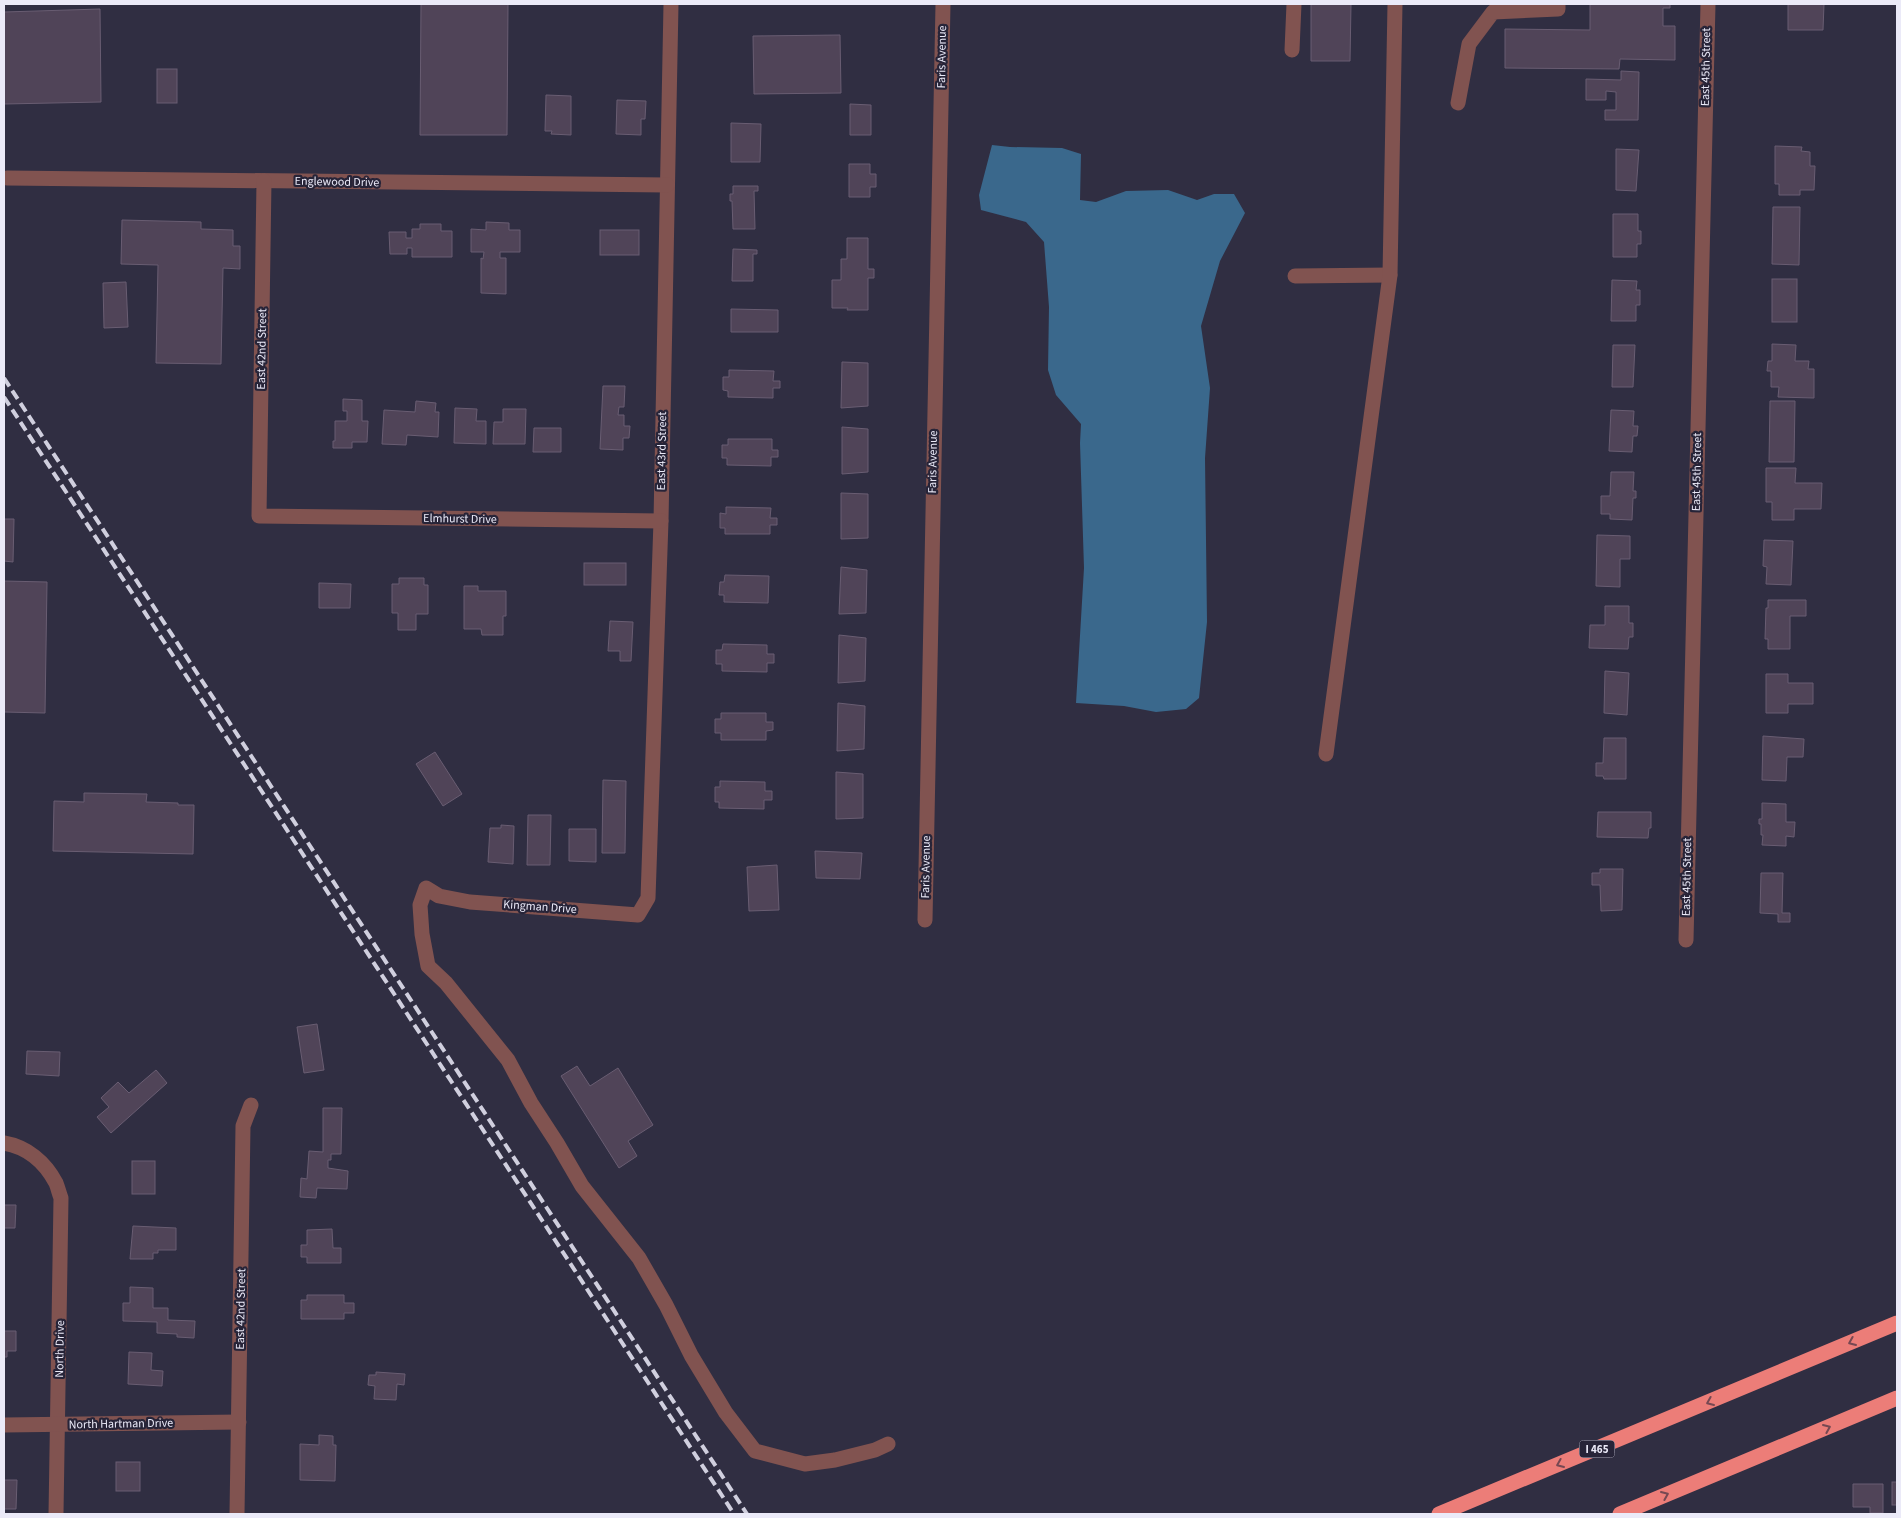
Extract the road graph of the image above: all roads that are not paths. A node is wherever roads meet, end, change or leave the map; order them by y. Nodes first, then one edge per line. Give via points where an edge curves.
1 (671, 4) edge
2 (943, 4) edge
3 (1294, 4) edge
4 (1395, 4) edge
5 (1558, 4) edge
6 (1708, 4) edge
7 (1292, 50) dead end
8 (1458, 103) dead end
9 (6, 178) dead end
10 (264, 181) junction
11 (668, 185) junction
12 (1390, 275) junction
13 (1295, 276) dead end
14 (259, 516) joint
15 (661, 521) junction
16 (1326, 754) dead end
17 (648, 898) joint
18 (925, 920) dead end
19 (1686, 940) dead end
20 (251, 1104) dead end
21 (4, 1143) edge
22 (1897, 1323) edge
23 (1897, 1398) edge
24 (239, 1422) junction
25 (4, 1425) edge
26 (58, 1425) junction
27 (888, 1444) dead end
28 (56, 1514) edge
29 (237, 1514) edge
30 (1439, 1514) edge
31 (1620, 1514) edge

1 - 11 street, East 43rd Street
2 - 18 street, Faris Avenue
3 - 7 street
4 - 12 street
5 - 8 street via 1558,10 1493,12 1469,44
6 - 19 street, East 45th Street
9 - 10 street, Englewood Drive
10 - 11 street, Englewood Drive
10 - 14 street, East 42nd Street
11 - 15 street, East 43rd Street
12 - 13 street
12 - 16 street
14 - 15 street, Elmhurst Drive
15 - 17 street, East 43rd Street
17 - 27 street, Kingman Drive via 638,915 470,902 440,896 426,888 420,905 428,966 446,983 508,1060 582,1186 639,1258 726,1413 754,1451 805,1464 835,1460
20 - 24 street, East 42nd Street via 243,1126
21 - 26 street, North Drive via 24,1149 48,1170 56,1184 62,1207
22 -> 30 highway, I 465
31 -> 23 highway
24 - 26 street, North Hartman Drive
24 - 29 street, East 42nd Street
25 - 26 street, North Hartman Drive
26 - 28 street, North Drive

